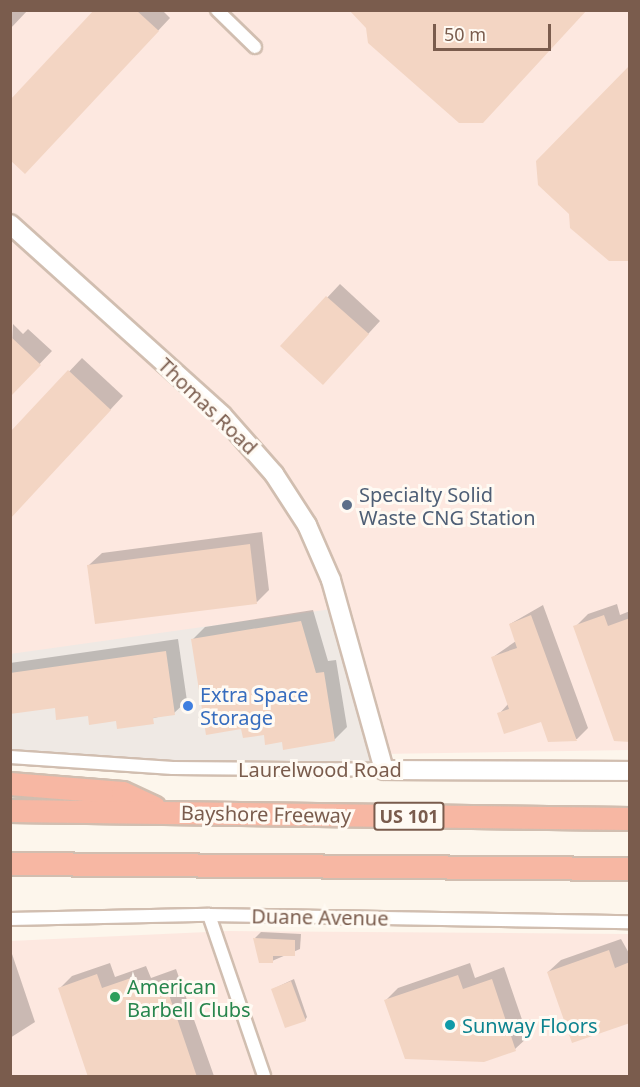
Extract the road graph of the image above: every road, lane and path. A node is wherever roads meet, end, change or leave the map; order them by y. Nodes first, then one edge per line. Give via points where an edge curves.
1 (217, 10) edge
2 (255, 47) dead end
3 (10, 224) edge
4 (10, 757) edge
5 (384, 770) junction
6 (630, 771) edge
7 (10, 784) edge
8 (10, 811) edge
9 (163, 812) junction
10 (630, 819) edge
11 (15, 867) edge
12 (630, 869) edge
13 (209, 915) junction
14 (10, 919) edge
15 (630, 922) edge
16 (264, 1077) edge

1 - 2 street
3 - 5 street, Thomas Road via 222,415 274,474 307,525 331,580
4 - 5 street, Laurelwood Road via 173,768
5 - 6 street, Laurelwood Road
7 - 9 highway via 123,793
8 - 9 highway, Bayshore Freeway / US 101
9 - 10 highway, Bayshore Freeway / US 101
11 - 12 highway
13 - 14 street, Duane Avenue
13 - 15 street, Duane Avenue
13 - 16 street

